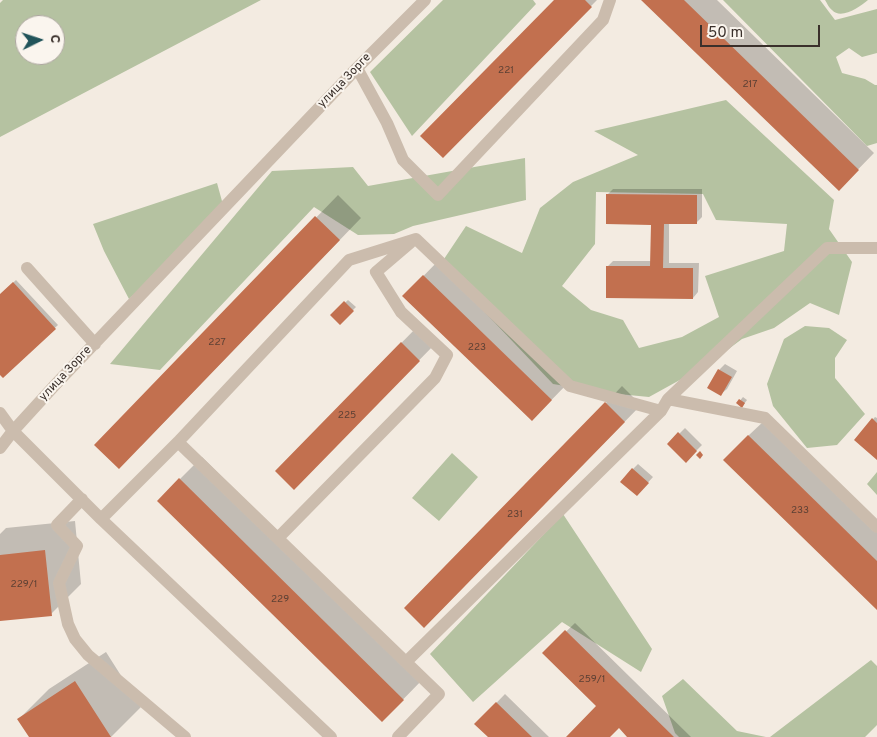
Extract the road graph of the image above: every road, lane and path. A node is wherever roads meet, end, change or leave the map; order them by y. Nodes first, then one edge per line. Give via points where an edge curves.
1 (425, 0) edge
2 (610, 0) edge
3 (357, 68) junction
4 (416, 239) junction
5 (877, 248) edge
6 (27, 268) dead end
7 (94, 344) junction
8 (668, 399) junction
9 (661, 411) junction
10 (0, 413) edge
11 (13, 431) junction
12 (178, 442) junction
13 (0, 448) edge
14 (82, 499) junction
15 (101, 519) junction
16 (877, 527) edge
17 (278, 538) junction
18 (406, 662) junction
19 (324, 735) edge
20 (185, 737) edge
21 (398, 737) edge

1 - 3 street, улица Зорге
2 - 3 street via 603,20 438,195 404,160
3 - 7 street, улица Зорге
4 - 9 street via 570,386
4 - 12 street via 349,260
4 - 17 street via 376,272 402,312 447,355 435,378
5 - 8 street via 827,248
6 - 7 street
7 - 11 street, улица Зорге
8 - 9 street
8 - 16 street via 765,418
9 - 18 street
10 - 11 street
11 - 13 street, улица Зорге
11 - 14 street
12 - 15 street
12 - 17 street
14 - 15 street
14 - 20 street via 57,525 77,546 59,583 68,624 88,655
15 - 19 street
17 - 18 street
18 - 21 street via 439,694

